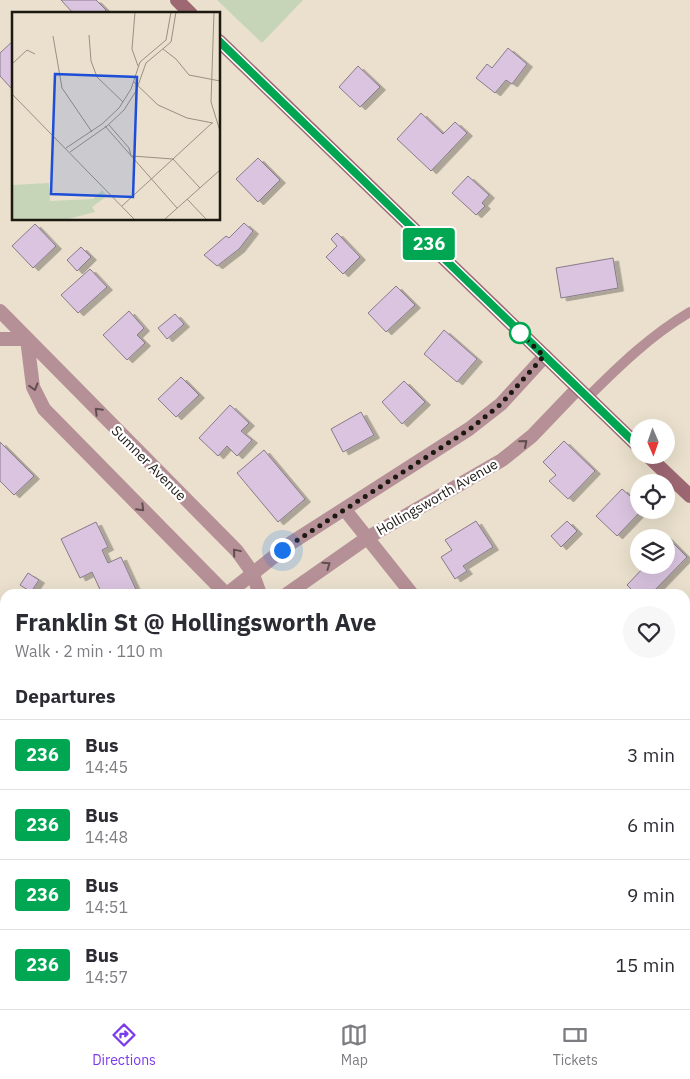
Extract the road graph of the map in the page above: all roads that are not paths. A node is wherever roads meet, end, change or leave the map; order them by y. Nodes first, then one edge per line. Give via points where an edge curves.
1 (176, 0) edge
2 (189, 12) edge
3 (220, 42) edge
4 (0, 311) edge
5 (690, 312) edge
6 (0, 339) edge
7 (27, 339) junction
8 (544, 356) junction
9 (582, 393) junction
10 (630, 438) edge
11 (656, 464) edge
12 (690, 496) edge
13 (345, 510) junction
14 (367, 538) junction
15 (252, 572) junction
16 (221, 589) edge
17 (232, 589) edge
18 (258, 589) edge
19 (294, 589) edge
20 (408, 589) edge

1 - 2 main road
3 - 8 main road
4 - 7 street, Sumner Avenue
5 - 9 lane
6 - 7 street
15 -> 7 street, Sumner Avenue via 228,542
7 -> 16 street via 33,387 44,410
8 - 9 main road
8 - 13 street via 501,404 470,429
9 - 10 main road
14 -> 9 street, Hollingsworth Avenue via 502,460
11 - 12 main road
13 - 14 street
13 - 15 street
19 -> 14 street, Hollingsworth Avenue
14 - 20 street
15 - 17 street
15 - 18 street, Sumner Avenue

